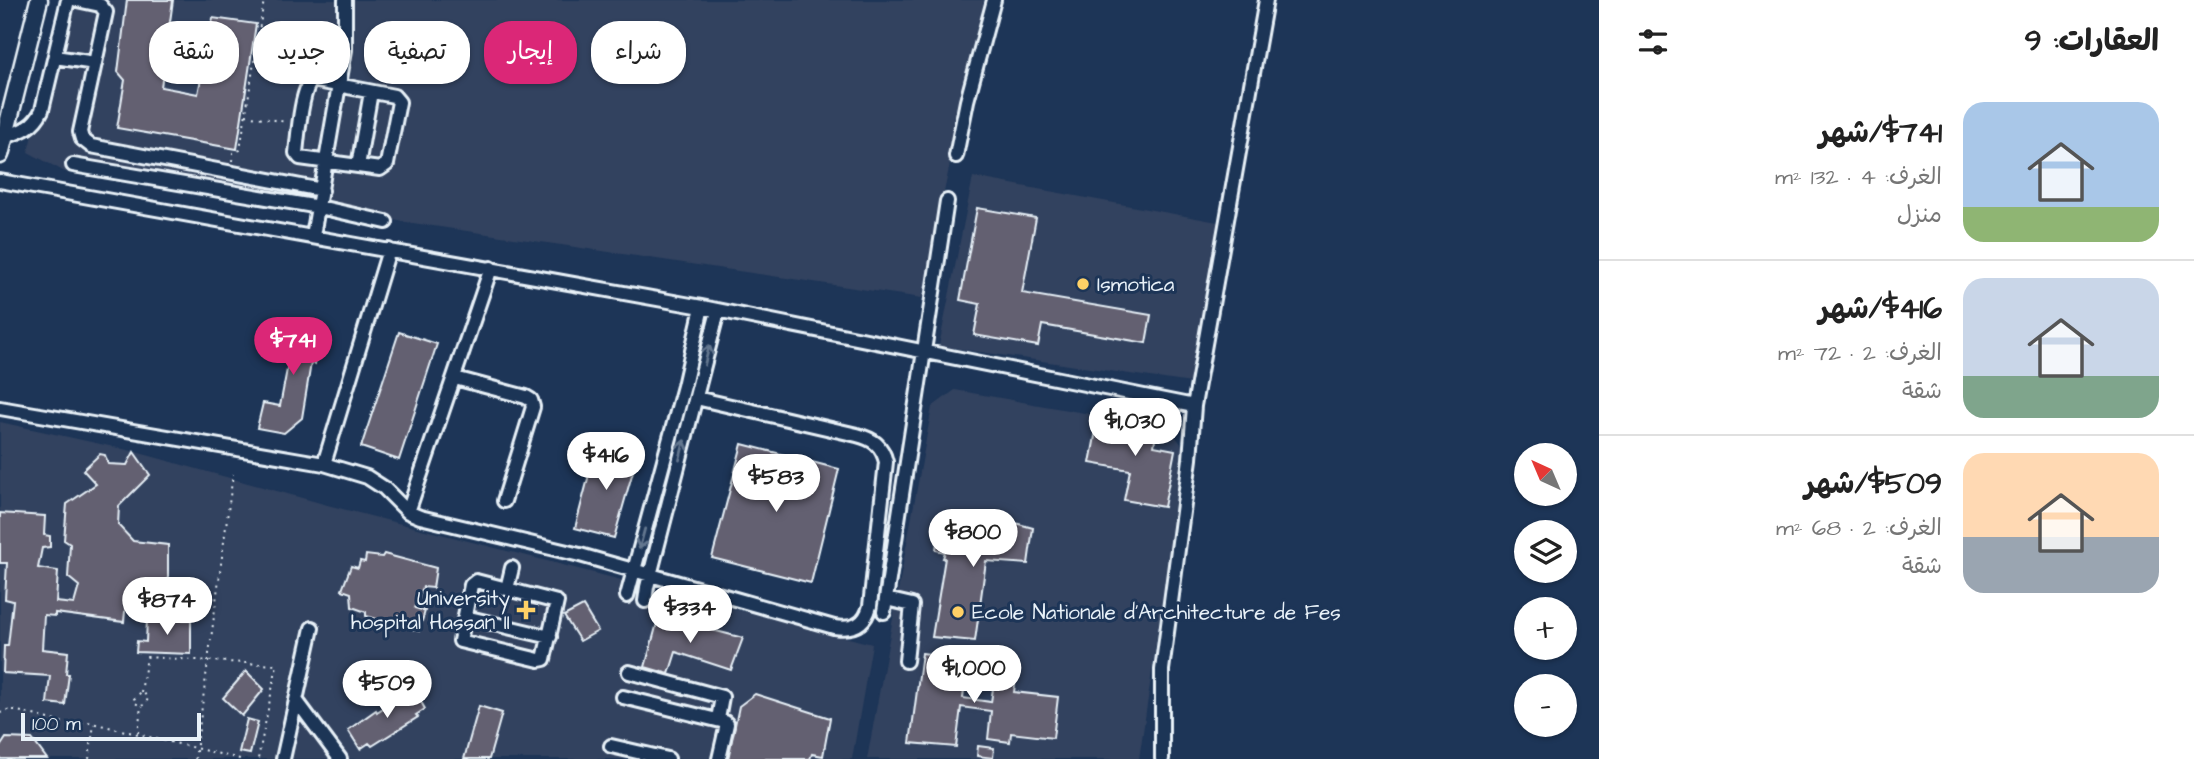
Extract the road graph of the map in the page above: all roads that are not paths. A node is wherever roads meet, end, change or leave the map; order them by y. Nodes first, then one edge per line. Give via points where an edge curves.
1 (39, 0) edge
2 (68, 0) edge
3 (76, 0) edge
4 (345, 0) edge
5 (994, 0) edge
6 (1266, 0) edge
7 (55, 57) junction
8 (95, 64) junction
9 (339, 86) junction
10 (371, 92) junction
11 (5, 137) junction
12 (0, 155) edge
13 (956, 156) dead end
14 (326, 163) junction
15 (73, 164) dead end
16 (358, 166) junction
17 (0, 181) edge
18 (322, 190) junction
19 (947, 201) dead end
20 (319, 207) junction
21 (386, 222) dead end
22 (313, 236) junction
23 (389, 250) junction
24 (491, 268) junction
25 (702, 307) junction
26 (718, 311) junction
27 (923, 352) junction
28 (686, 376) junction
29 (455, 378) junction
30 (701, 379) junction
31 (696, 398) junction
32 (0, 400) edge
33 (1194, 405) junction
34 (5, 409) edge
35 (324, 464) junction
36 (504, 501) dead end
37 (408, 512) junction
38 (512, 568) dead end
39 (634, 570) junction
40 (650, 575) junction
41 (507, 589) junction
42 (627, 596) dead end
43 (645, 601) dead end
44 (465, 617) junction
45 (312, 628) dead end
46 (550, 637) junction
47 (906, 661) dead end
48 (629, 672) dead end
49 (623, 697) dead end
50 (296, 700) junction
51 (718, 719) junction
52 (611, 746) dead end
53 (284, 759) edge
54 (340, 759) edge
55 (668, 759) edge
56 (719, 759) edge
57 (1161, 759) edge

1 - 11 main road
2 - 7 street
3 - 8 street via 100,5 106,12
4 - 9 street
5 - 13 street
6 - 33 street
7 - 8 street
7 - 11 street via 37,121
8 - 18 street via 80,132 90,146
9 - 10 street
9 - 14 street
9 - 14 street via 312,80 306,85 296,153
10 - 16 street
10 - 16 street via 394,96 399,102 387,164 380,169
11 - 12 main road
14 - 16 street
14 - 18 street
15 - 20 street
17 - 22 street
18 - 20 street
19 - 27 street
20 - 21 street
20 - 22 street
22 - 23 street
23 - 24 street
23 - 35 street
24 - 25 street
24 - 29 street
25 - 26 street
25 - 28 street
26 - 27 street
30 -> 26 street
27 - 33 street
27 - 47 street via 885,606 912,606
28 - 30 street
28 -> 39 street
29 - 36 street via 531,400 533,407
29 - 37 street
30 - 31 street
40 -> 31 street
31 - 40 street via 858,435 878,445 886,462 867,615 856,626 839,628
32 - 34 street
33 - 57 street via 1163,670
34 - 35 street
35 - 37 street via 367,478
37 - 39 street
38 - 41 street
39 - 40 street
39 - 42 street
40 - 43 street
41 - 44 street via 474,582
41 - 46 street via 557,602
44 - 46 street
44 - 46 street via 462,643 539,660
45 - 50 street
48 - 51 street via 723,697
49 - 51 street
50 - 53 street
50 - 54 street
51 - 56 street via 727,724
52 - 55 street

